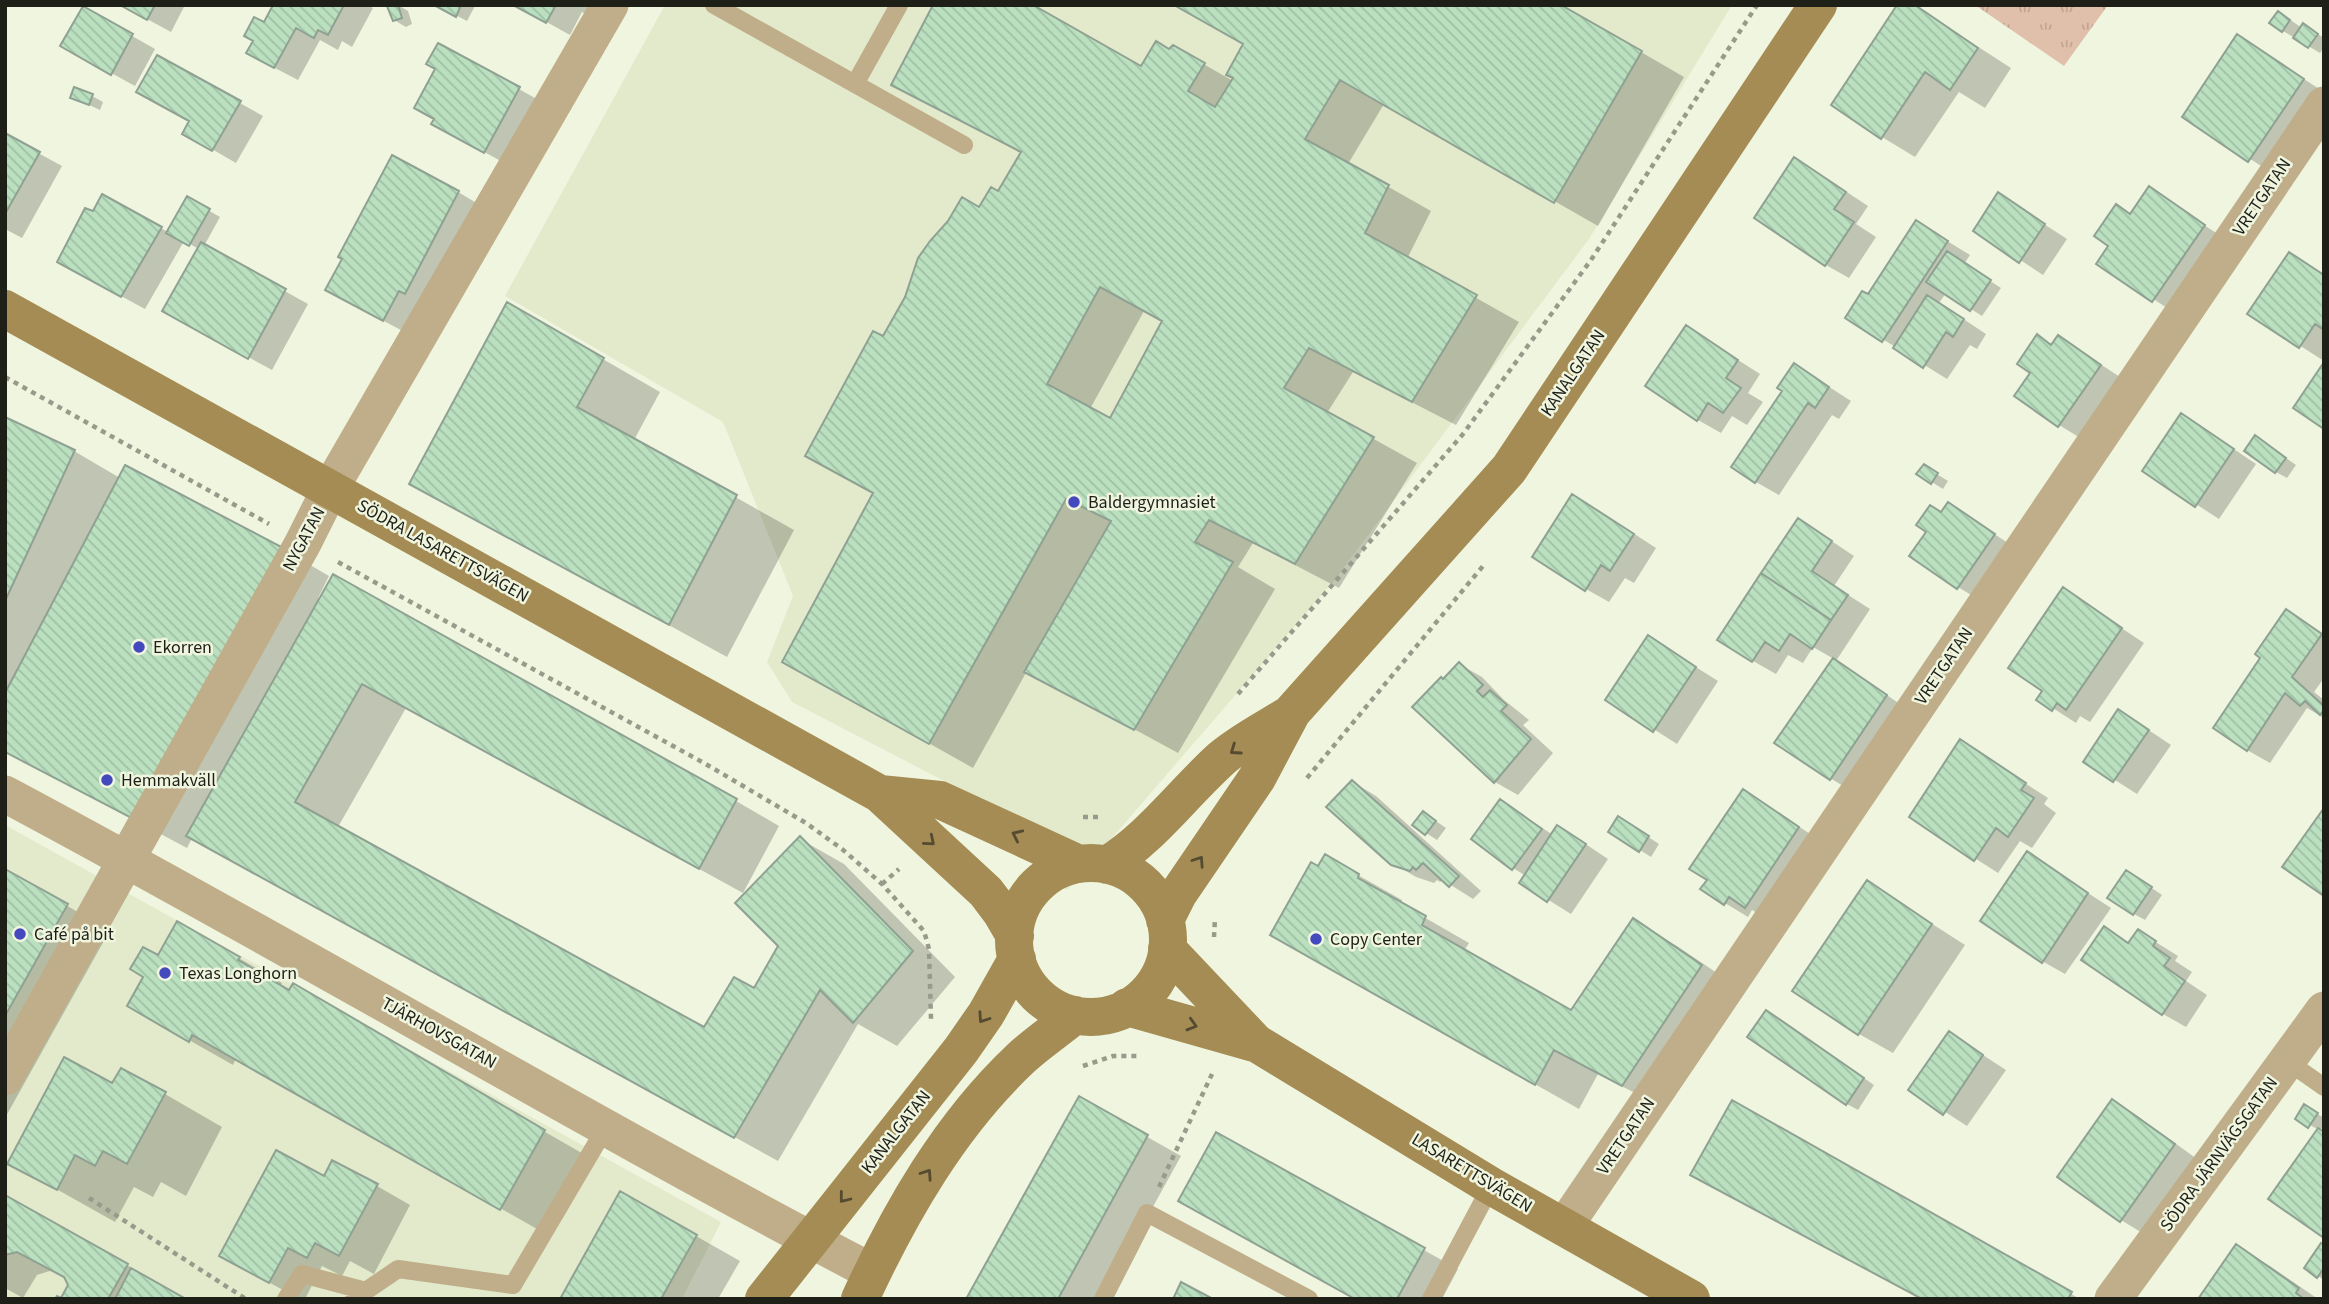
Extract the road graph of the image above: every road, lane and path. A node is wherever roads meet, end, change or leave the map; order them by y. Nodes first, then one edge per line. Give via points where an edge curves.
1 (610, 5) edge
2 (714, 5) edge
3 (898, 5) edge
4 (1757, 5) edge
5 (1818, 5) edge
6 (855, 84) junction
7 (2324, 106) edge
8 (964, 145) dead end
9 (5, 309) edge
10 (5, 377) edge
11 (330, 489) junction
12 (303, 543) junction
13 (1236, 696) dead end
14 (1292, 712) junction
15 (5, 794) edge
16 (880, 794) junction
17 (1074, 816) dead end
18 (1106, 816) dead end
19 (922, 835) junction
20 (128, 859) junction
21 (1093, 864) junction
22 (1166, 934) junction
23 (1016, 947) junction
24 (1127, 1007) junction
25 (2324, 1010) edge
26 (1074, 1015) junction
27 (1256, 1043) junction
28 (2287, 1061) junction
29 (1212, 1074) dead end
30 (5, 1077) edge
31 (2324, 1087) edge
32 (606, 1127) junction
33 (1491, 1186) junction
34 (89, 1198) dead end
35 (1147, 1213) junction
36 (1564, 1227) junction
37 (810, 1240) junction
38 (866, 1286) edge
39 (360, 1295) edge
40 (1298, 1296) edge
41 (246, 1299) edge
42 (286, 1299) edge
43 (764, 1299) edge
44 (1103, 1299) edge
45 (1430, 1299) edge
46 (1691, 1299) edge
47 (2113, 1299) edge

1 - 11 street, NYGATAN
2 - 6 lane
3 - 6 lane
4 - 13 path via 1591,260 1463,434
5 - 14 main road, KANALGATAN via 1508,469
6 - 8 lane
7 - 36 street, VRETGATAN
9 - 11 main road, SÖDRA LASARETTSVÄGEN
10 - 12 path
11 - 12 street, NYGATAN
11 - 16 main road, SÖDRA LASARETTSVÄGEN
12 - 19 path via 806,823 882,884 904,865
12 - 20 street, NYGATAN
14 -> 21 main road, KANALGATAN via 1223,758 1125,854
22 -> 14 main road, KANALGATAN via 1178,894 1257,778
15 - 20 street, TJÄRHOVSGATAN
16 - 19 main road, SÖDRA LASARETTSVÄGEN
21 -> 16 main road, SÖDRA LASARETTSVÄGEN via 940,800
17 - 18 path
19 -> 23 main road, SÖDRA LASARETTSVÄGEN via 986,892 1001,912
20 - 30 street, NYGATAN
20 - 32 street, TJÄRHOVSGATAN
21 - 22 main road via 1121,869 1143,883 1158,902
21 - 23 main road via 1052,873 1031,892 1016,920
22 - 24 main road via 1165,961 1155,983
22 - 27 main road, LASARETTSVÄGEN
23 - 26 main road via 1026,981 1035,993
23 -> 37 main road, KANALGATAN via 986,1014 961,1050
24 - 26 main road via 1105,1015
24 -> 27 main road, LASARETTSVÄGEN
25 - 28 street, SÖDRA JÄRNVÄGSGATAN
38 -> 26 main road via 916,1189 948,1143 1014,1066
27 - 33 main road, LASARETTSVÄGEN
28 - 31 lane
28 - 47 street, SÖDRA JÄRNVÄGSGATAN
29 - 35 path
32 - 37 street, TJÄRHOVSGATAN
32 - 39 lane via 513,1285 398,1269
33 - 36 main road, LASARETTSVÄGEN
33 - 45 lane
34 - 41 path
35 - 40 lane
35 - 44 lane
36 - 46 main road, LASARETTSVÄGEN
37 - 38 street, TJÄRHOVSGATAN
37 - 43 main road, KANALGATAN
39 - 42 lane via 302,1273

